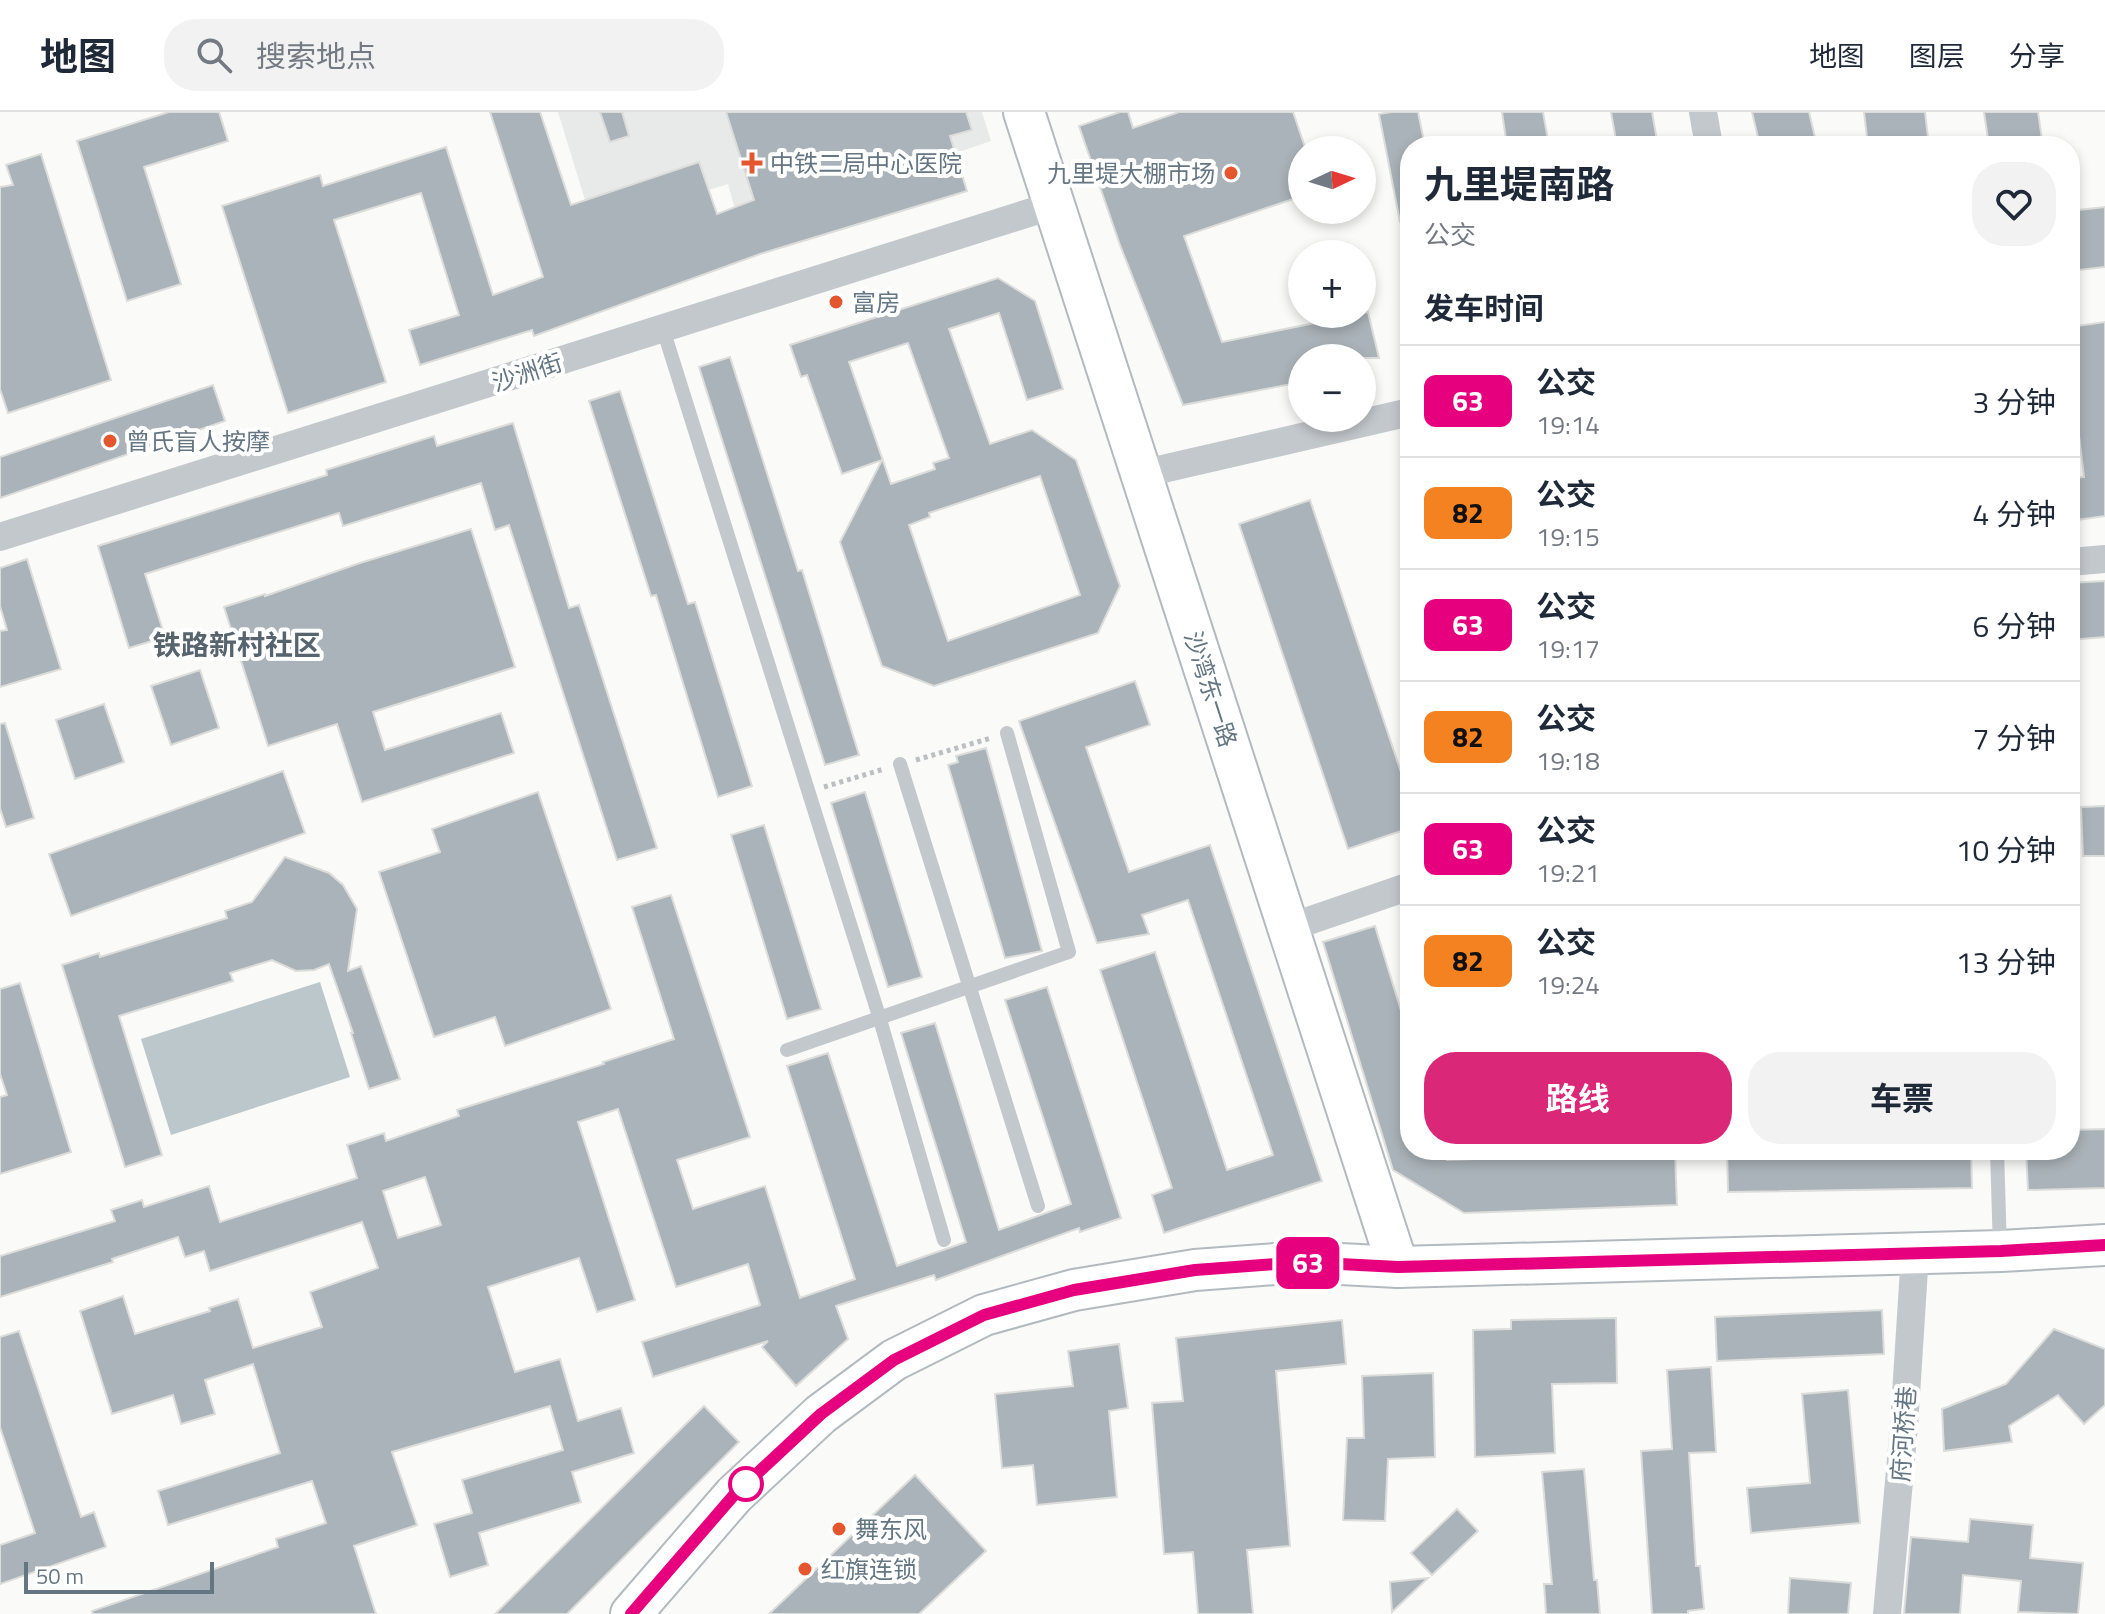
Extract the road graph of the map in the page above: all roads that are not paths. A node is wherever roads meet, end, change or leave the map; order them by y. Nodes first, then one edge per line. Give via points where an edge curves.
1 (1024, 112) edge
2 (1703, 112) edge
3 (1707, 136) edge
4 (1054, 205) junction
5 (663, 329) junction
6 (1400, 414) edge
7 (1141, 474) junction
8 (0, 537) edge
9 (2105, 559) edge
10 (2080, 561) edge
11 (1007, 733) dead end
12 (900, 764) dead end
13 (1400, 889) edge
14 (1288, 928) junction
15 (971, 985) junction
16 (879, 1016) junction
17 (787, 1050) dead end
18 (1997, 1160) edge
19 (1038, 1206) dead end
20 (944, 1240) dead end
21 (2105, 1245) edge
22 (2001, 1251) junction
23 (1915, 1253) junction
24 (1398, 1267) junction
25 (631, 1614) edge
26 (1887, 1614) edge

1 - 4 street, 沙湾东一路
2 - 3 street
4 - 5 street, 沙洲街
4 - 7 street, 沙湾东一路
5 - 8 street, 沙洲街
5 - 16 lane
6 - 7 street
7 - 14 street, 沙湾东一路
9 - 10 street
11 - 15 lane via 1069,952
12 - 15 lane
13 - 14 street
14 - 24 street, 沙湾东一路
15 - 16 lane
15 - 19 lane
16 - 17 lane
16 - 20 lane
18 - 22 lane
21 - 22 street
22 - 23 street
23 - 24 street
23 - 26 street, 府河桥巷
24 - 25 street via 1302,1262 1195,1270 1074,1290 984,1315 894,1360 821,1414 734,1495

